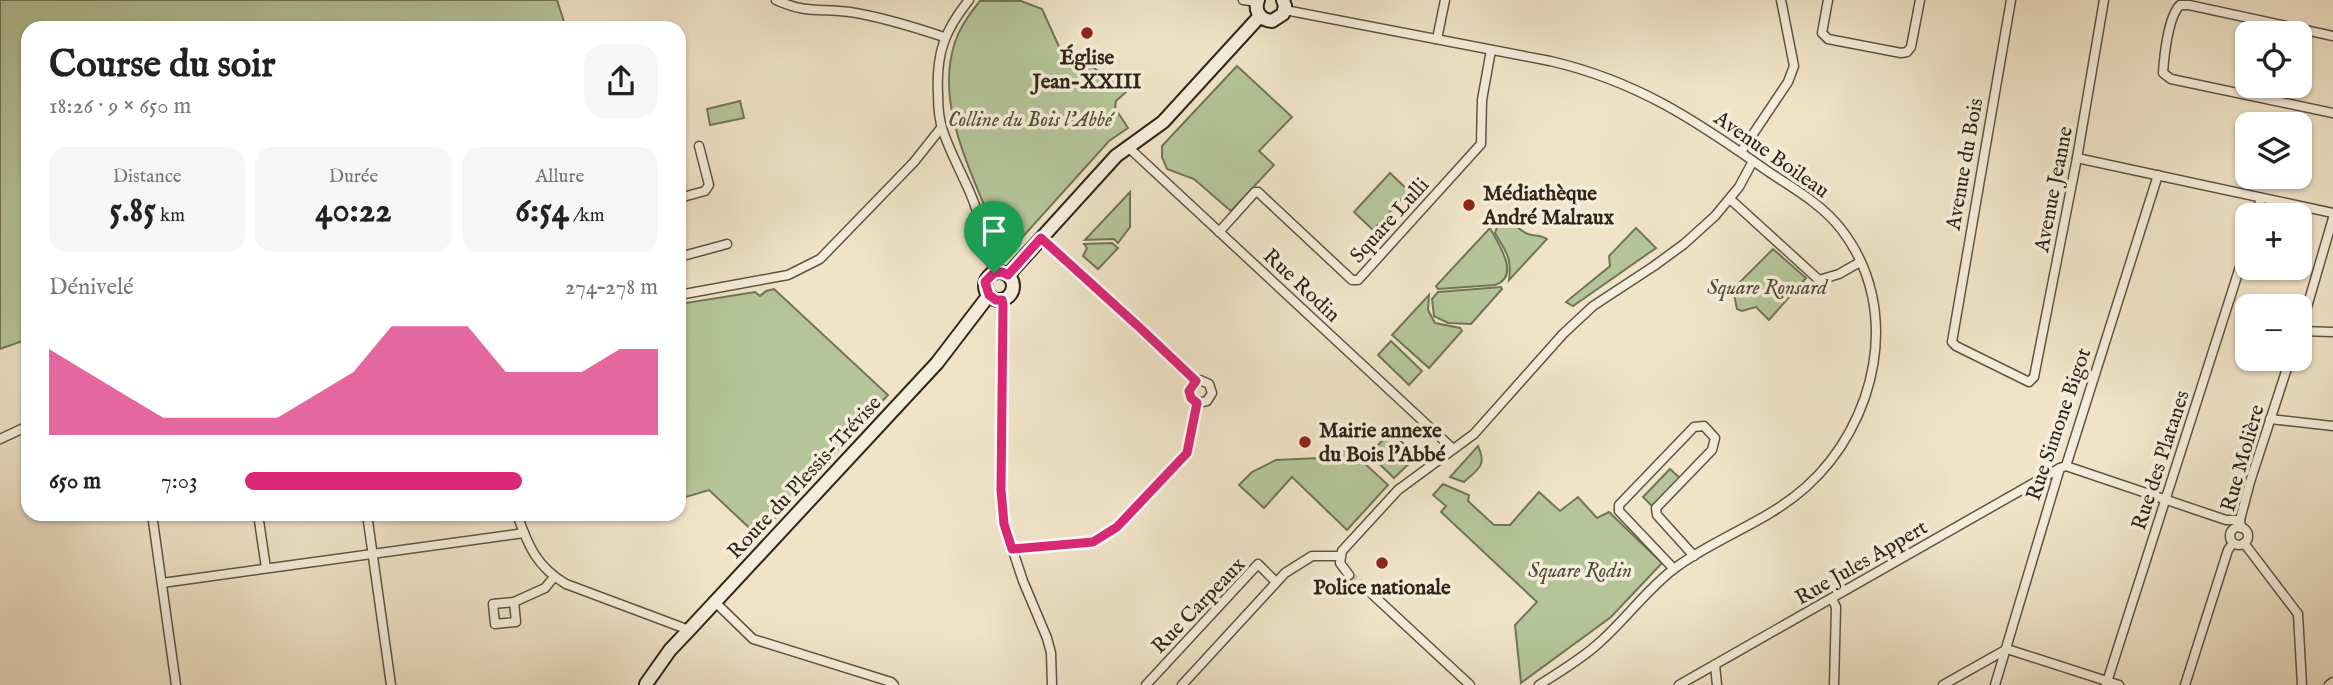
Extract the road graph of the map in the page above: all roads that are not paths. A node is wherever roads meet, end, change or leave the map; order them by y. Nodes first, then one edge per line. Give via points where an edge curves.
1 (776, 0) edge
2 (969, 0) edge
3 (1243, 0) edge
4 (1445, 0) edge
5 (1781, 0) edge
6 (1828, 0) edge
7 (1920, 0) edge
8 (2011, 0) edge
9 (2104, 0) edge
10 (1257, 1) edge
11 (1284, 5) edge
12 (1260, 16) junction
13 (2333, 36) edge
14 (944, 37) junction
15 (1437, 39) junction
16 (1491, 50) junction
17 (2333, 113) edge
18 (941, 128) junction
19 (699, 146) dead end
20 (1128, 147) junction
21 (1741, 152) junction
22 (2077, 158) junction
23 (1754, 161) junction
24 (2158, 175) junction
25 (686, 196) edge
26 (2261, 198) junction
27 (1730, 200) junction
28 (2260, 203) edge
29 (2333, 213) edge
30 (2333, 218) edge
31 (1219, 232) junction
32 (1041, 238) junction
33 (727, 244) dead end
34 (686, 255) edge
35 (1860, 262) junction
36 (994, 273) junction
37 (1008, 275) junction
38 (2236, 280) edge
39 (686, 294) edge
40 (2311, 294) edge
41 (989, 295) junction
42 (1002, 300) junction
43 (2312, 331) edge
44 (2333, 332) edge
45 (2286, 371) edge
46 (1196, 381) junction
47 (2029, 382) joint
48 (1197, 403) junction
49 (2270, 419) junction
50 (2333, 426) edge
51 (21, 429) edge
52 (0, 439) edge
53 (1452, 448) junction
54 (2063, 467) junction
55 (2166, 500) junction
56 (153, 521) edge
57 (259, 521) edge
58 (368, 521) edge
59 (520, 521) edge
60 (2240, 524) junction
61 (524, 533) junction
62 (2233, 543) junction
63 (2244, 543) junction
64 (1012, 549) junction
65 (372, 554) junction
66 (1340, 556) junction
67 (1693, 556) junction
68 (267, 568) junction
69 (1674, 569) junction
70 (1349, 575) tunnel mouth
71 (554, 577) junction
72 (1276, 582) junction
73 (162, 583) junction
74 (1373, 595) dead end
75 (1832, 599) junction
76 (514, 602) dead end
77 (715, 602) junction
78 (689, 629) junction
79 (2007, 649) junction
80 (1715, 665) junction
81 (2107, 683) edge
82 (176, 685) edge
83 (391, 685) edge
84 (644, 685) edge
85 (894, 685) edge
86 (1052, 685) edge
87 (1146, 685) edge
88 (1182, 685) edge
89 (1470, 685) edge
90 (1539, 685) edge
91 (1679, 685) edge
92 (1717, 685) edge
93 (1835, 685) edge
94 (1943, 685) edge
95 (1995, 685) edge
96 (2119, 685) edge
97 (2185, 685) edge
98 (2302, 685) edge

1 - 14 street via 793,8 867,15
2 - 14 street
3 - 10 street
4 - 15 street
5 - 21 street via 1794,66
6 - 7 street via 1822,33 1828,39 1907,52
8 - 47 street, Avenue du Bois via 1952,342
9 - 22 street, Avenue Jeanne
10 - 12 main road
11 - 12 main road via 1280,18 1272,21
11 - 15 street, Avenue Boileau
12 - 20 main road via 1163,122
13 - 17 street via 2180,5 2172,21 2163,74
14 - 18 street via 937,78
15 - 16 street, Avenue Boileau
16 - 21 street, Avenue Boileau via 1580,68 1617,81 1661,102
16 - 31 street, Square Lulli via 1482,100 1482,144 1358,280 1352,280 1258,192
18 - 36 street via 973,200
18 - 39 street via 820,259 788,275
19 - 25 street via 709,186
20 - 31 street, Rue Rodin
20 - 32 main road
21 - 23 street, Avenue Boileau
22 - 24 street
22 - 47 street, Avenue Jeanne via 2034,377
23 - 27 street
23 - 35 street, Avenue Boileau via 1825,212
24 - 26 street
24 - 54 street, Rue Simone Bigot
26 - 28 street
26 - 29 street
27 - 35 street via 1819,280
27 - 53 street via 1684,244 1592,306 1474,434
30 - 40 street
31 - 53 street, Rue Rodin
32 - 37 main road
32 - 46 street
33 - 34 street
35 - 67 street, Avenue Boileau via 1873,298 1876,353 1870,387 1843,444 1793,497
36 - 37 main road
36 - 41 main road via 985,282
37 - 42 main road via 1013,288
38 - 55 street, Rue des Platanes
41 - 42 main road
41 - 77 main road, Route du Plessis-Trévise via 937,363
42 - 64 street via 1001,490
43 - 44 street
45 - 49 street, Rue Molière
46 - 48 street via 1189,391
46 - 48 street via 1205,381 1211,388 1210,398
48 - 64 street via 1187,453 1117,527 1093,542
49 - 50 street
49 - 60 street, Rue Molière
51 - 52 street
53 - 66 street via 1398,490
54 - 55 street
54 - 75 street, Rue Jules Appert
54 - 79 street, Rue Simone Bigot
55 - 60 street
55 - 81 street, Rue des Platanes
56 - 73 street
57 - 68 street
58 - 65 street
59 - 61 street
60 - 62 street via 2231,532
60 - 63 street via 2247,536
61 - 65 street
61 - 71 street via 536,560
62 - 63 street
62 - 97 street, Rue Molière
63 - 98 street via 2298,614
64 - 86 street via 1047,638
65 - 68 street
65 - 83 street
66 - 70 street
66 - 72 street, Rue Carpeaux via 1312,556
67 - 69 street, Avenue Boileau
67 - 69 street via 1656,508 1712,450 1715,438 1704,426 1693,427 1619,505 1619,511
68 - 73 street
69 - 90 street, Avenue Boileau via 1597,645
71 - 76 street via 545,588
71 - 78 street
72 - 87 street, Rue Carpeaux via 1258,564
72 - 88 street, Rue Carpeaux
73 - 82 street
74 - 89 street
75 - 80 street, Rue Jules Appert
75 - 93 street via 1836,607
77 - 78 main road, Route du Plessis-Trévise
77 - 85 street via 753,639
78 - 84 main road, Route du Plessis-Trévise
79 - 81 street
79 - 94 street
79 - 95 street, Rue Simone Bigot
80 - 91 street, Rue Jules Appert
80 - 92 street
81 - 96 street

